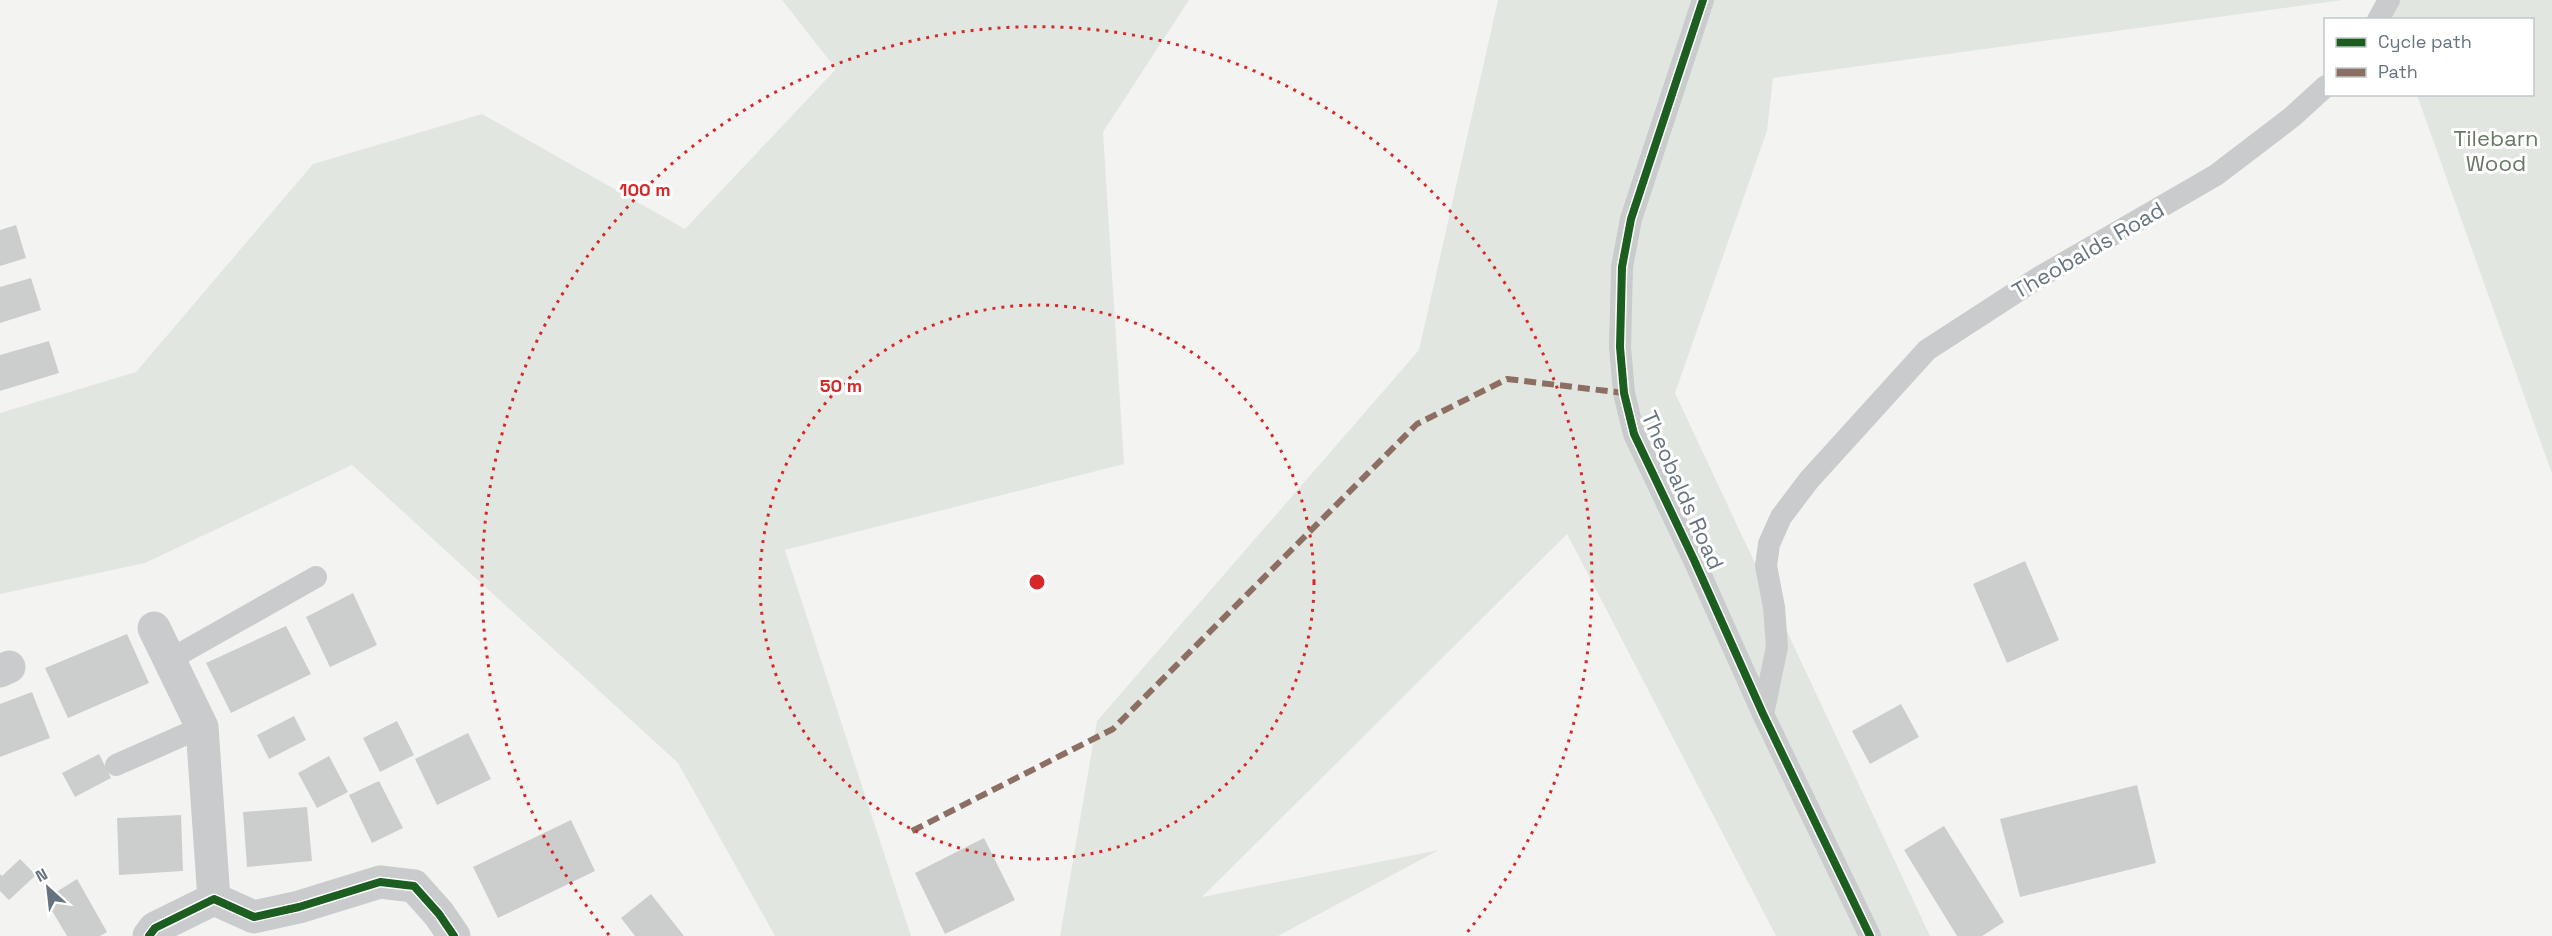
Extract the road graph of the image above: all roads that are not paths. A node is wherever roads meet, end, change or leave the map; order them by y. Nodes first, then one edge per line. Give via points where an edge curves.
1 (1703, 0) edge
2 (2389, 0) edge
3 (2379, 18) edge
4 (2324, 87) edge
5 (316, 577) dead end
6 (154, 628) dead end
7 (169, 660) junction
8 (1763, 714) junction
9 (202, 727) junction
10 (116, 765) dead end
11 (214, 899) junction
12 (149, 936) edge
13 (454, 936) edge
14 (1870, 936) edge

1 - 8 lane, Theobalds Road via 1631,219 1622,267 1620,347 1624,393 1634,434
2 - 3 lane
4 - 8 lane, Theobalds Road via 2292,117 2216,175 2038,278 1927,350 1809,480 1781,517 1769,544 1766,566 1778,647
5 - 7 lane
6 - 7 street
7 - 9 street
8 - 14 lane, Theobalds Road
9 - 10 lane
9 - 11 street
11 - 12 street via 155,928
11 - 13 street via 254,917 380,882 414,886

